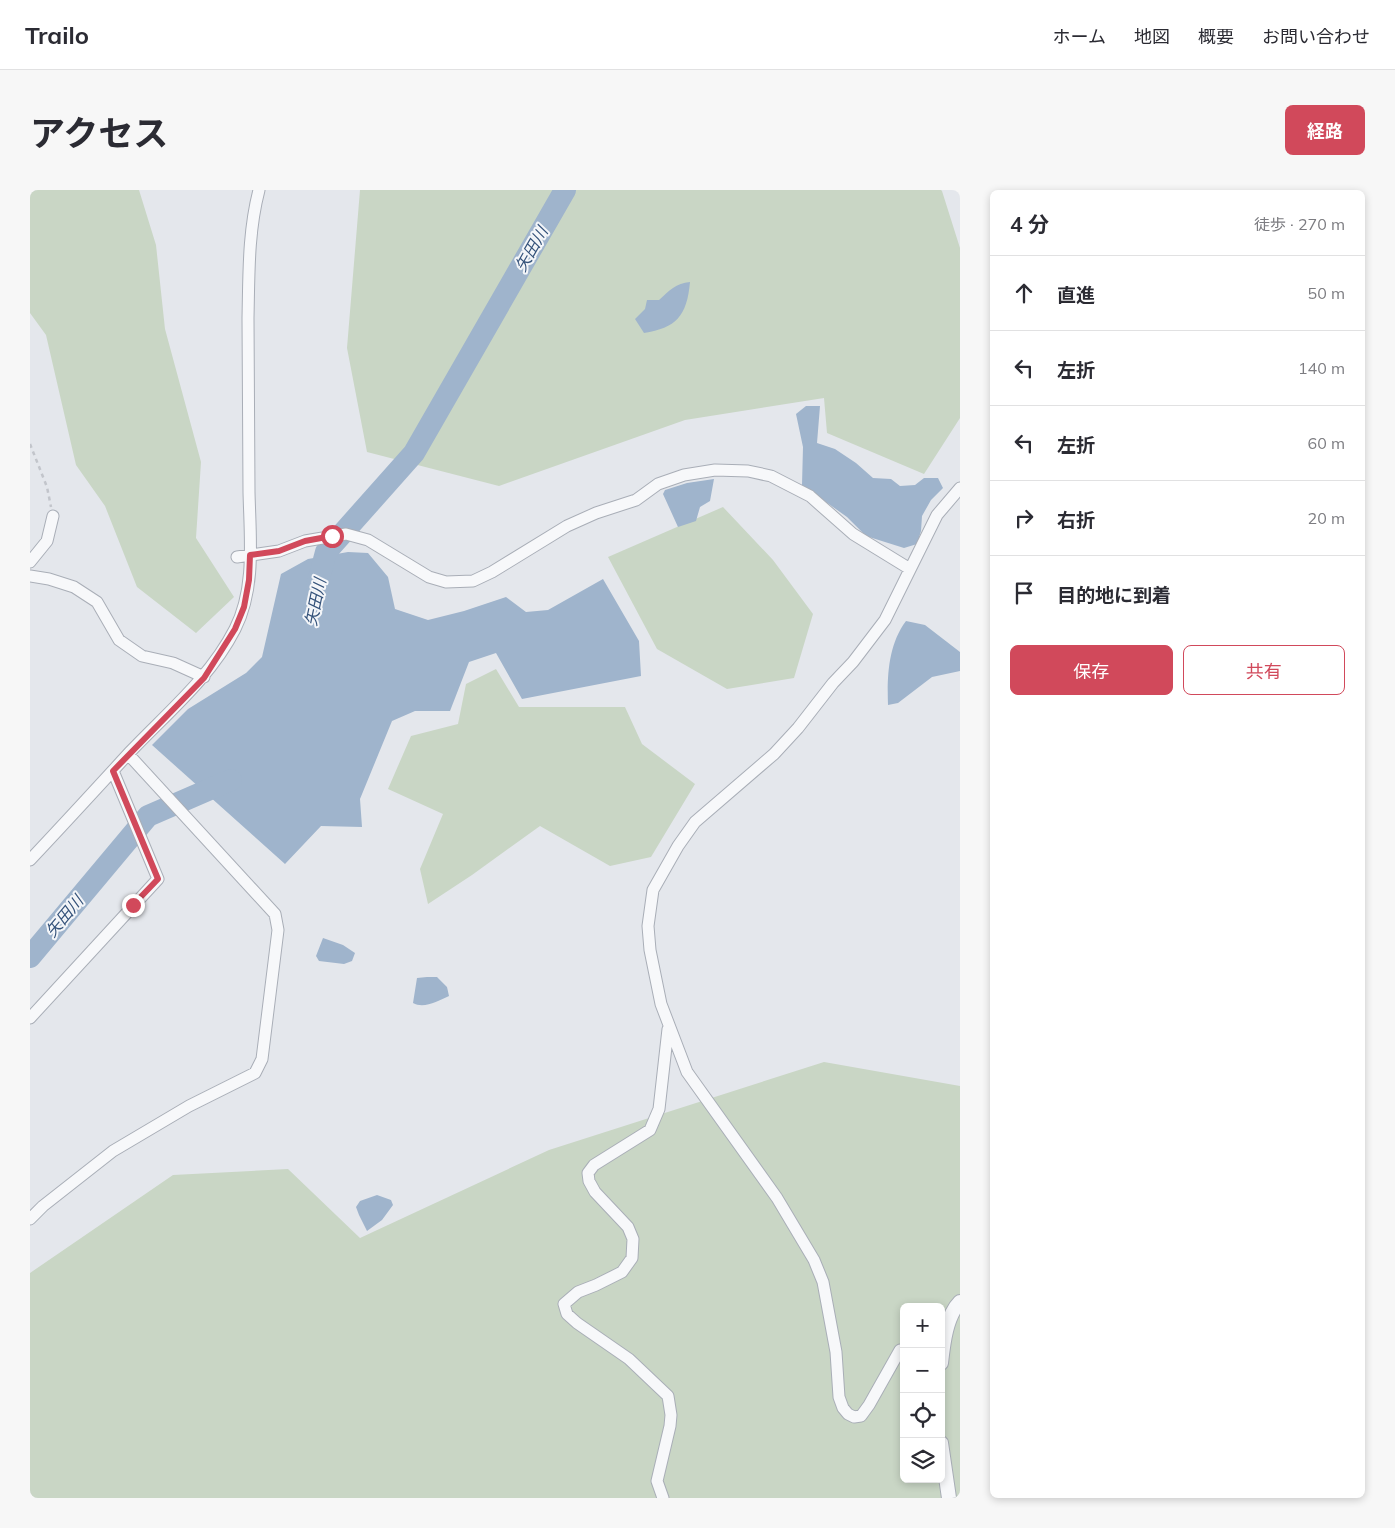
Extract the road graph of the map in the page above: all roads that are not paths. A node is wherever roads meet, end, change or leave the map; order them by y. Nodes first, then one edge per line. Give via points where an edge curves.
1 (259, 190) edge
2 (960, 488) edge
3 (53, 516) road end
4 (250, 555) junction
5 (237, 557) dead end
6 (30, 562) edge
7 (910, 569) junction
8 (30, 576) edge
9 (204, 678) junction
10 (128, 754) junction
11 (113, 771) junction
12 (30, 860) edge
13 (30, 1018) edge
14 (668, 1025) junction
15 (30, 1219) edge
16 (960, 1302) edge
17 (943, 1348) edge
18 (900, 1350) dead end
19 (945, 1470) edge
20 (662, 1498) edge
21 (949, 1498) edge

1 - 4 street via 249,269
2 - 7 street via 937,514
3 - 6 street via 46,541
4 - 5 street
4 - 7 street via 346,534 368,540 429,577 446,582 473,581 567,526 636,500 658,484 684,475 715,470 748,471 771,476 810,496 853,534
4 - 9 street via 244,607 235,629
7 - 14 street via 885,620 853,662 774,754 695,822 654,890 648,926 650,950
8 - 9 street via 74,587 97,602 119,640 142,656 173,663
9 - 10 street
10 - 11 street
10 - 15 street via 275,914 278,930 262,1059 255,1073 189,1106 113,1151
11 - 12 street
11 - 13 street via 158,879
14 - 18 street via 687,1072 777,1198 814,1260 823,1282 836,1352 839,1397 848,1414 861,1416
14 - 20 street via 659,1109 650,1130 594,1165 588,1173 594,1192 628,1226 633,1238 632,1258 622,1272 578,1292 564,1304 567,1314 577,1323 629,1358 668,1396 670,1426 657,1481
16 - 17 street via 948,1323
19 - 21 street

